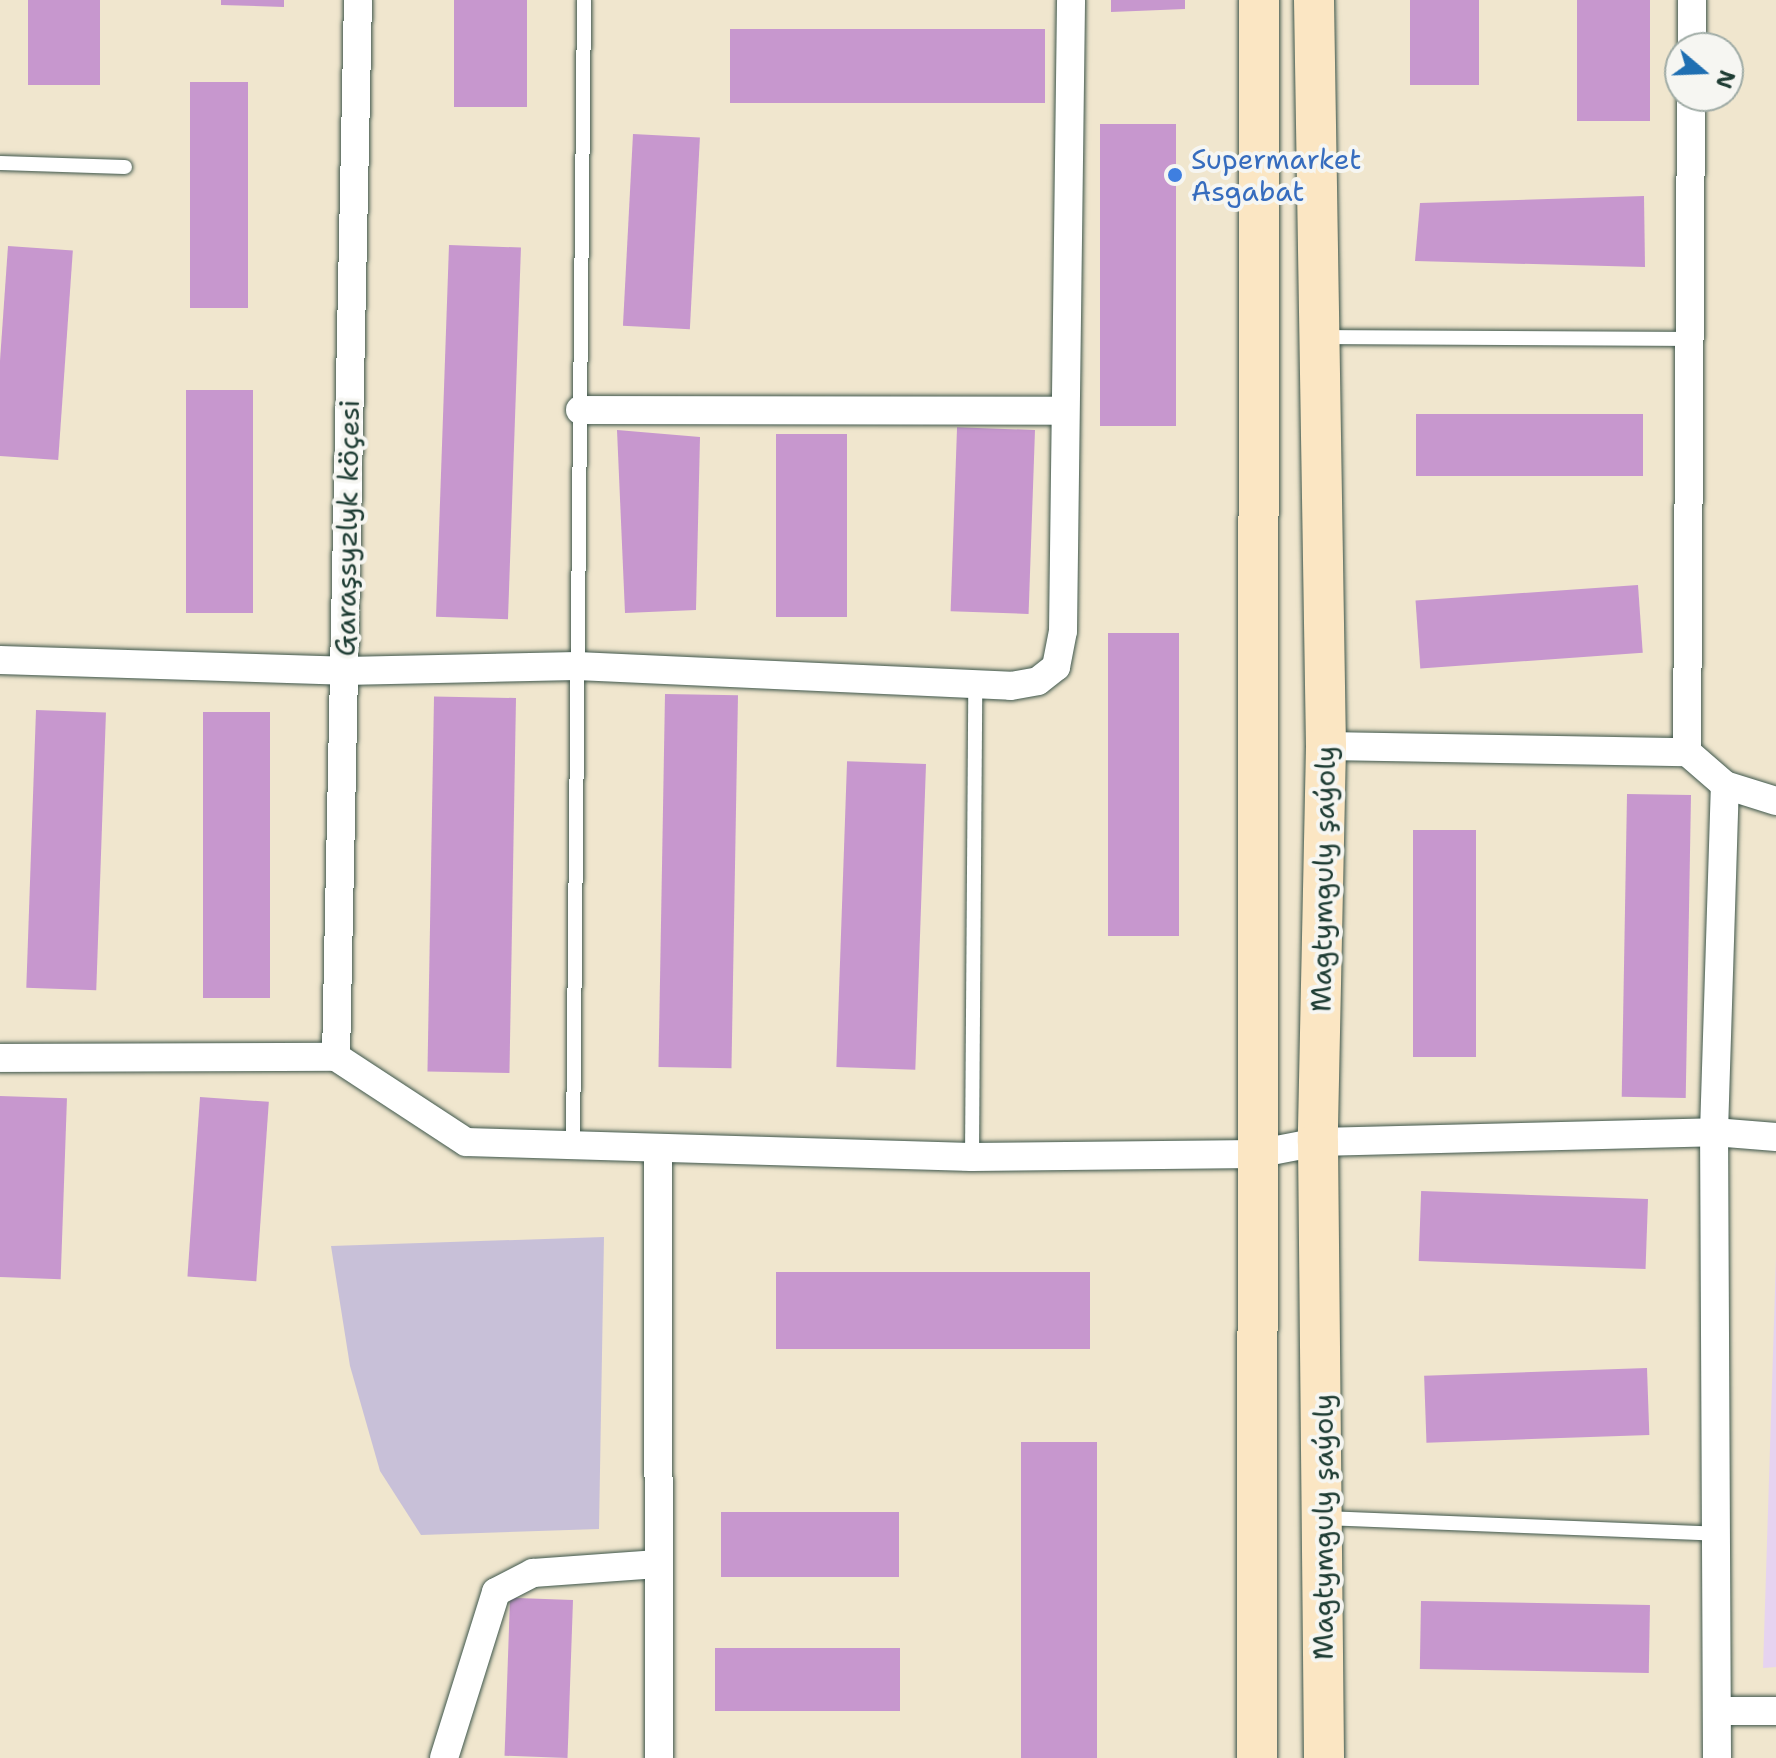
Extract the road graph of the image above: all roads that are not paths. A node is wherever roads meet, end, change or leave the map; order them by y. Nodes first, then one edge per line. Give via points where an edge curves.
1 (358, 0) edge
2 (584, 0) edge
3 (1071, 0) edge
4 (1259, 0) edge
5 (1314, 0) edge
6 (1692, 0) edge
7 (1692, 32) edge
8 (1691, 112) edge
9 (0, 163) edge
10 (125, 167) dead end
11 (1317, 337) junction
12 (1690, 339) junction
13 (580, 410) junction
14 (1064, 411) junction
15 (0, 660) edge
16 (577, 666) junction
17 (344, 671) junction
18 (975, 685) junction
19 (1326, 746) junction
20 (1687, 752) junction
21 (1725, 785) junction
22 (1776, 801) edge
23 (336, 1057) junction
24 (0, 1058) edge
25 (1714, 1132) junction
26 (1776, 1137) edge
27 (1318, 1142) junction
28 (573, 1146) junction
29 (658, 1149) junction
30 (1256, 1154) junction
31 (972, 1157) junction
32 (1325, 1518) junction
33 (1717, 1534) junction
34 (658, 1564) junction
35 (1719, 1711) junction
36 (1776, 1711) edge
37 (444, 1758) edge
38 (659, 1758) edge
39 (1257, 1758) edge
40 (1324, 1758) edge
41 (1717, 1758) edge

1 - 17 street, Garaşsyzlyk köçesi
2 - 13 lane
3 - 14 street
4 - 30 street
5 - 11 street, Magtymguly şaýoly
6 - 7 street
8 - 12 street
9 - 10 lane
11 - 12 lane
11 - 19 street, Magtymguly şaýoly
12 - 20 street
13 - 14 street
13 - 16 lane
14 - 18 street via 1056,667 1038,681
15 - 17 street
16 - 17 street
16 - 18 street
16 - 28 lane
17 - 23 street, Garaşsyzlyk köçesi
18 - 31 lane
19 - 20 street
19 - 27 street, Magtymguly şaýoly
20 - 21 street
21 - 22 street
21 - 25 street
23 - 24 street
23 - 28 street via 466,1142
25 - 26 street
25 - 27 street
25 - 33 street
27 - 30 street
27 - 32 street, Magtymguly şaýoly
28 - 29 street
29 - 31 street
29 - 34 street
30 - 31 street
30 - 39 street
32 - 33 lane
32 - 40 street, Magtymguly şaýoly
33 - 35 street
34 - 37 street via 533,1573 496,1592
34 - 38 street
35 - 36 street
35 - 41 street

